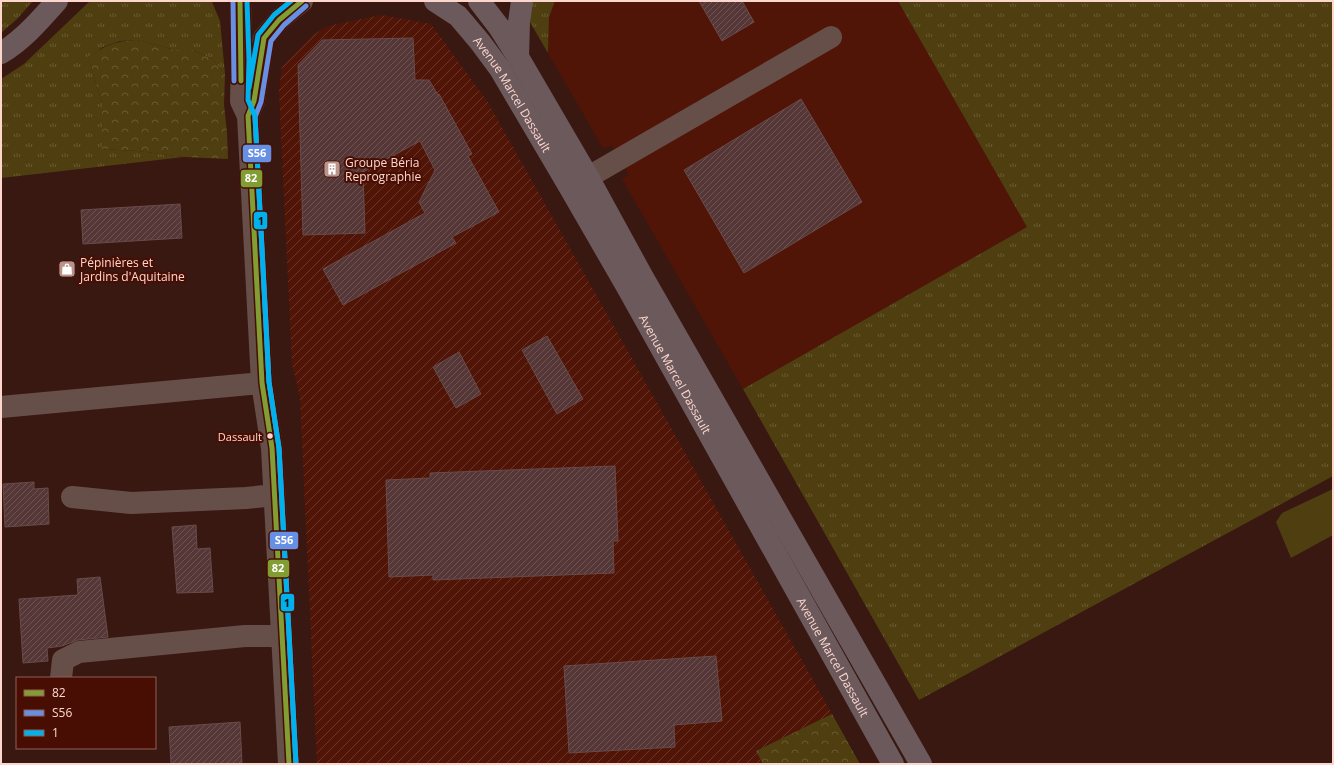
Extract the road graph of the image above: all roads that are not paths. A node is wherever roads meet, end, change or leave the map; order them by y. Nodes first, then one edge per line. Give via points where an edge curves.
1 (57, 1) edge
2 (240, 1) edge
3 (302, 1) edge
4 (435, 1) edge
5 (479, 1) edge
6 (522, 1) edge
7 (831, 37) dead end
8 (1, 53) edge
9 (518, 57) junction
10 (248, 116) junction
11 (579, 182) junction
12 (262, 382) junction
13 (1, 408) edge
14 (275, 495) junction
15 (72, 496) dead end
16 (282, 636) junction
17 (61, 677) edge
18 (289, 764) edge
19 (893, 764) edge
20 (921, 764) edge

1 - 8 main road via 28,32
2 - 10 street via 241,101
3 - 10 street via 279,20 264,38 254,101
4 - 11 main road, Avenue Marcel Dassault via 458,16 480,42
5 - 9 main road, Avenue Marcel Dassault
6 - 9 main road
7 - 11 street
9 - 11 main road, Avenue Marcel Dassault
10 - 12 street
11 - 19 main road, Avenue Marcel Dassault
11 - 20 main road, Avenue Marcel Dassault via 645,280
12 - 13 street
12 - 14 street via 272,448
14 - 15 street via 131,503
14 - 16 street
16 - 17 street via 245,636 79,652 63,660
16 - 18 street

